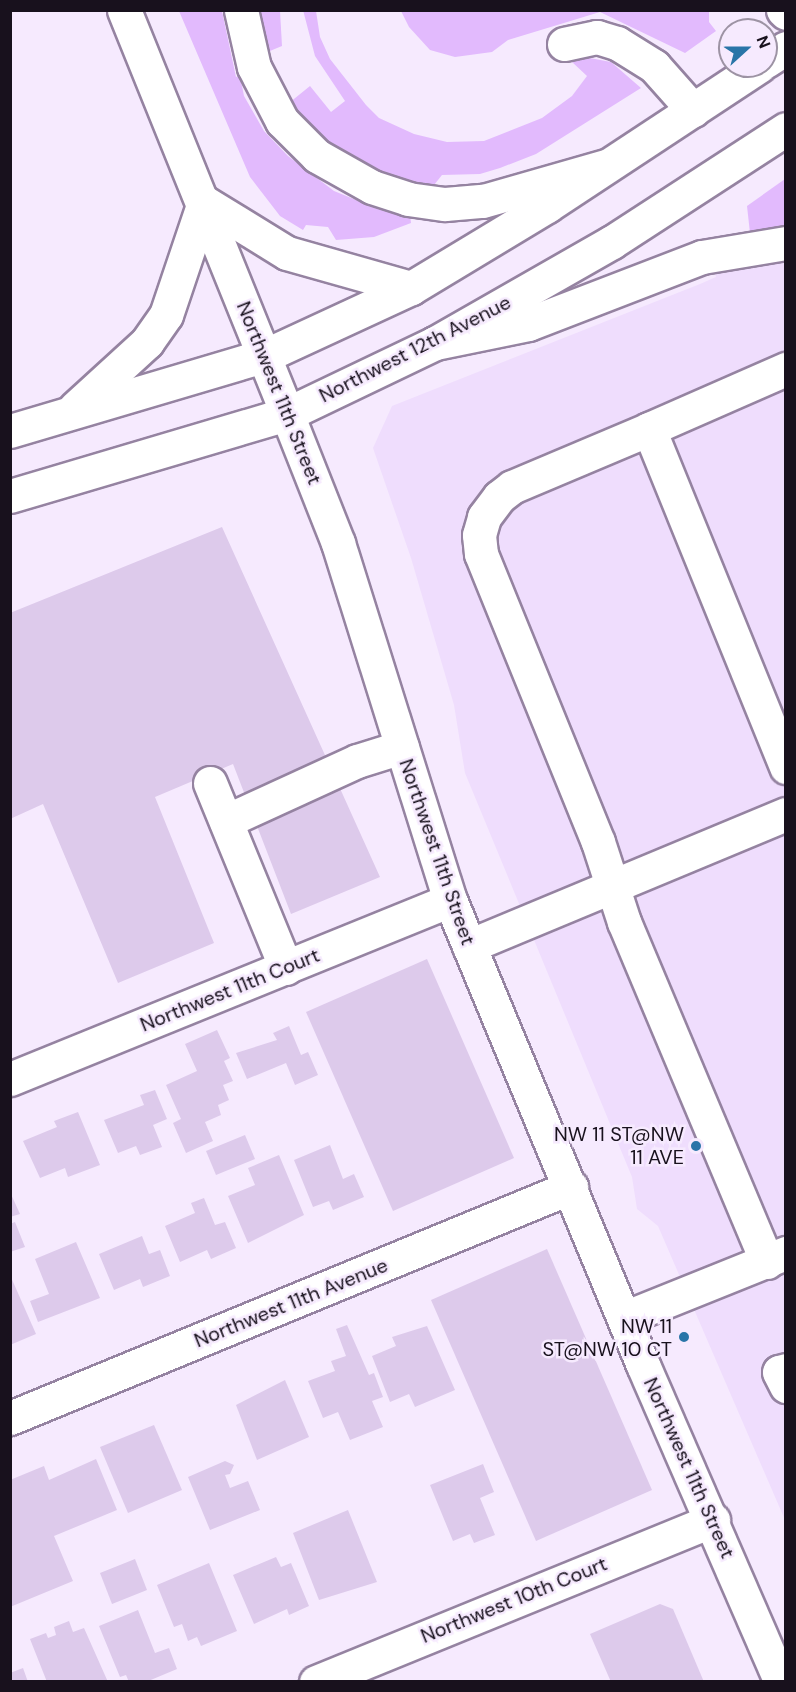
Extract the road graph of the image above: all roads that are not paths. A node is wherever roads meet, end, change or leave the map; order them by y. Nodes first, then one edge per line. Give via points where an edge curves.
1 (124, 10) edge
2 (241, 10) edge
3 (564, 44) dead end
4 (741, 78) edge
5 (693, 110) junction
6 (786, 129) edge
7 (606, 166) junction
8 (204, 202) junction
9 (786, 243) edge
10 (411, 288) junction
11 (435, 343) junction
12 (264, 356) junction
13 (786, 369) edge
14 (68, 414) junction
15 (287, 414) junction
16 (649, 429) junction
17 (10, 431) edge
18 (10, 495) edge
19 (777, 721) edge
20 (402, 747) junction
21 (786, 767) edge
22 (210, 783) dead end
23 (786, 814) edge
24 (226, 821) junction
25 (611, 890) junction
26 (450, 900) junction
27 (469, 946) junction
28 (286, 968) junction
29 (10, 1079) edge
30 (571, 1187) junction
31 (776, 1257) edge
32 (624, 1317) junction
33 (786, 1370) edge
34 (786, 1386) edge
35 (10, 1418) edge
36 (713, 1520) junction
37 (316, 1682) edge
38 (782, 1682) edge

1 - 8 main road, Northwest 11th Street
2 - 7 main road via 254,67 282,121 317,156 372,187 408,199 483,201
3 - 5 main road via 597,37 617,43 654,66
4 - 5 main road
5 - 7 main road
6 - 11 main road, Northwest 12th Avenue via 612,242
7 - 10 main road
8 - 10 main road via 287,254
8 - 12 main road, Northwest 11th Street
8 - 14 main road via 165,315 147,342
9 - 11 main road via 702,257 528,324
10 - 12 main road
11 - 15 main road, Northwest 12th Avenue
12 - 14 main road
12 - 15 main road, Northwest 11th Street
13 - 16 main road
14 - 17 main road
15 - 18 main road, Northwest 12th Avenue
15 - 20 main road, Northwest 11th Street via 338,543
16 - 19 main road
16 - 25 main road via 512,487 484,517 479,535 493,588 598,842
19 - 21 main road
20 - 24 main road via 357,761
20 - 26 main road, Northwest 11th Street
22 - 24 main road
23 - 25 main road
24 - 28 main road
25 - 27 main road
25 - 31 main road
26 - 27 main road, Northwest 11th Street
26 - 28 main road, Northwest 11th Court
27 - 30 main road, Northwest 11th Street
28 - 29 main road, Northwest 11th Court
30 - 32 main road, Northwest 11th Street
30 - 35 main road, Northwest 11th Avenue
31 - 32 main road
32 - 36 main road, Northwest 11th Street
33 - 34 main road via 779,1372
36 - 37 main road, Northwest 10th Court
36 - 38 main road, Northwest 11th Street

